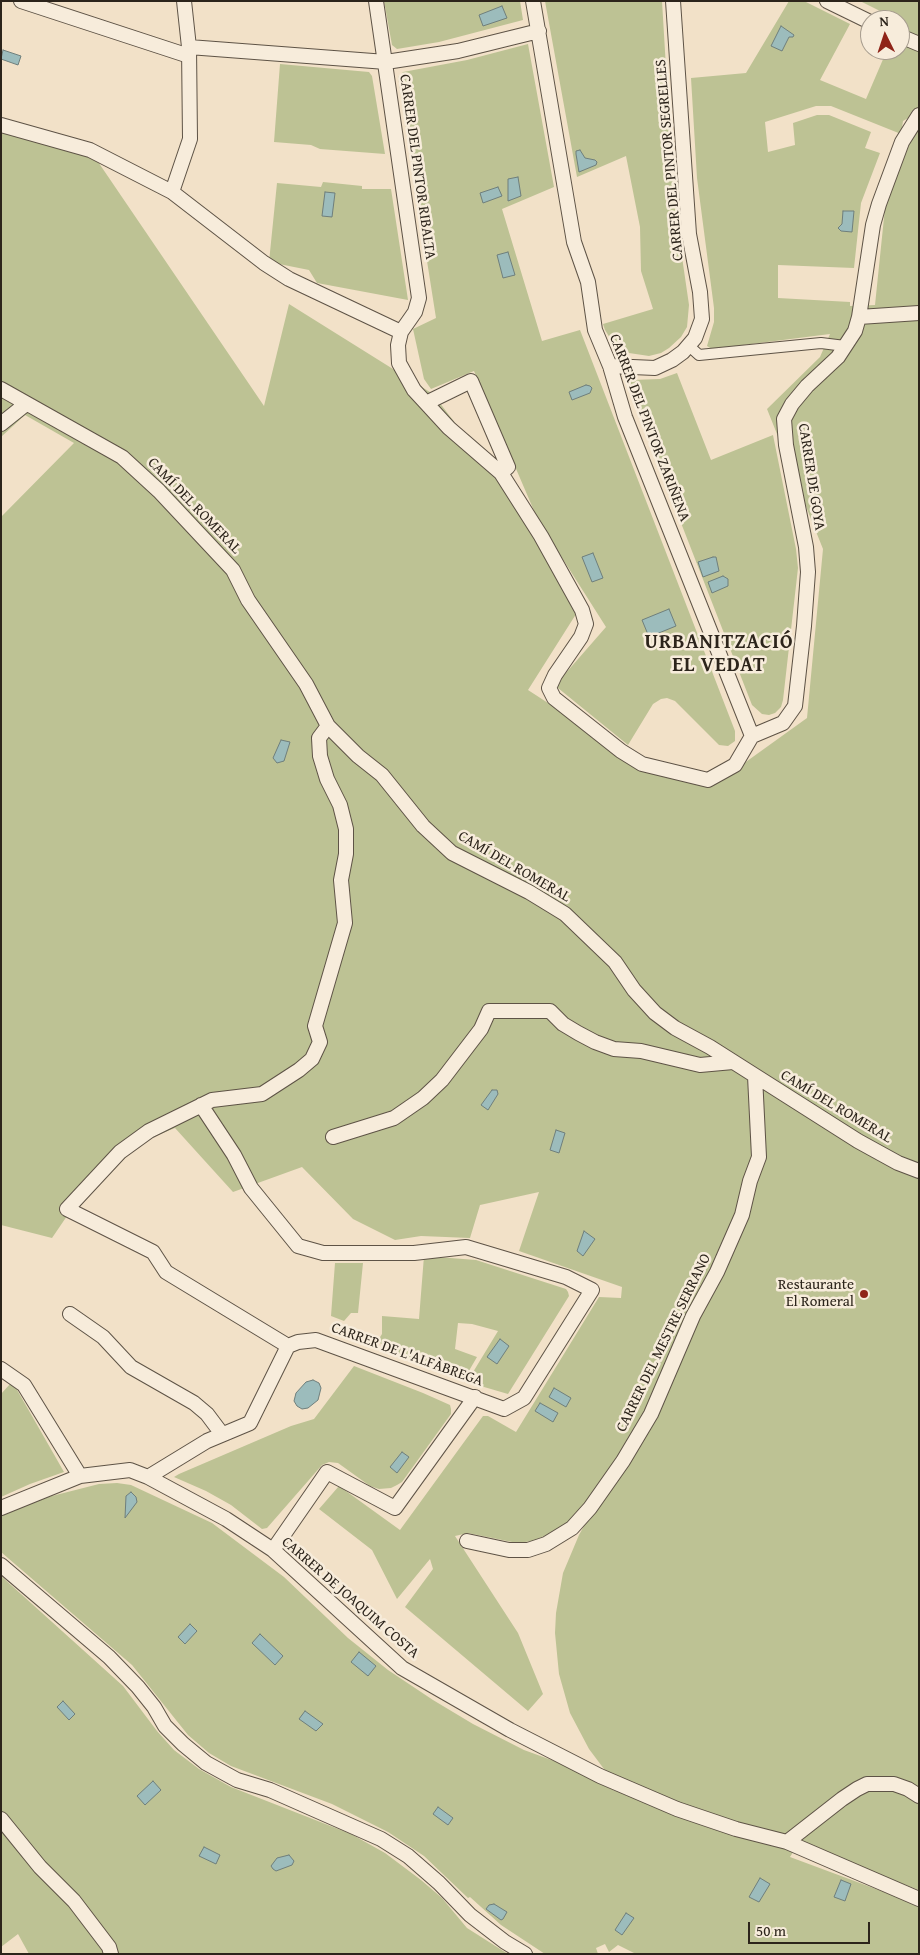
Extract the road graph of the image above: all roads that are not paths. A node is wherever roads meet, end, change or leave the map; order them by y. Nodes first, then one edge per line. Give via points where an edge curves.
1 (21, 1) edge
2 (184, 1) edge
3 (376, 1) edge
4 (533, 1) edge
5 (673, 1) edge
6 (827, 1) edge
7 (860, 17) edge
8 (538, 31) junction
9 (189, 51) junction
10 (386, 62) junction
11 (919, 115) edge
12 (1, 125) edge
13 (172, 192) junction
14 (919, 313) edge
15 (859, 317) junction
16 (401, 332) junction
17 (689, 346) junction
18 (845, 346) junction
19 (610, 366) junction
20 (1, 389) edge
21 (426, 403) junction
22 (26, 404) junction
23 (1, 424) edge
24 (501, 473) junction
25 (328, 726) junction
26 (752, 736) junction
27 (733, 1062) junction
28 (755, 1076) junction
29 (202, 1104) junction
30 (333, 1137) dead end
31 (919, 1171) edge
32 (70, 1314) dead end
33 (288, 1346) junction
34 (1, 1369) edge
35 (475, 1397) junction
36 (222, 1434) junction
37 (80, 1476) junction
38 (148, 1477) junction
39 (1, 1508) edge
40 (467, 1541) dead end
41 (273, 1550) junction
42 (1, 1565) edge
43 (919, 1796) edge
44 (1, 1819) edge
45 (787, 1842) junction
46 (919, 1898) edge
47 (111, 1954) edge
48 (525, 1954) edge

1 - 9 street
2 - 9 street
3 - 10 street, CARRER DEL PINTOR RIBALTA
4 - 8 street, CARRER DEL PINTOR ZARIÑENA
5 - 17 street, CARRER DEL PINTOR SEGRELLES via 689,234 702,319
6 - 7 street
8 - 10 street via 458,51
8 - 19 street, CARRER DEL PINTOR ZARIÑENA via 574,242 588,282 595,330
9 - 10 street
9 - 13 street via 190,138
10 - 16 street, CARRER DEL PINTOR RIBALTA via 419,298 415,312
11 - 15 street, CARRER DE GOYA via 902,142 879,204
12 - 13 street via 90,150
13 - 16 street via 289,279
14 - 15 street
15 - 18 street, CARRER DE GOYA
16 - 21 street via 399,363 414,390
17 - 18 street via 699,355 821,343
17 - 19 street, CARRER DEL PINTOR SEGRELLES via 672,360 655,368
18 - 26 street, CARRER DE GOYA via 838,357 807,386 784,418 807,555 803,635 795,706 783,723
19 - 26 street, CARRER DEL PINTOR ZARIÑENA via 625,417
20 - 22 street, CAMÍ DEL ROMERAL
21 - 24 street via 449,428
21 - 24 street via 471,381 508,466
22 - 23 street
22 - 25 street, CAMÍ DEL ROMERAL via 122,457 233,570 248,600 302,677
24 - 26 street via 541,536 582,610 586,624 549,688 554,698 642,764 708,780 735,765
25 - 27 street, CAMÍ DEL ROMERAL via 382,775 423,826 452,853 565,914 615,962 655,1013
25 - 29 street via 319,738 320,756 346,829 341,880 345,924 316,1026 320,1042 312,1059 262,1094
27 - 28 street, CAMÍ DEL ROMERAL
27 - 30 street via 700,1065 641,1051 614,1049 578,1033 550,1011 489,1011 481,1029 424,1098 394,1118
28 - 31 street, CAMÍ DEL ROMERAL via 858,1141
28 - 40 street, CARRER DEL MESTRE SERRANO via 759,1156 742,1215 718,1272 693,1316 651,1414 623,1461 572,1528 546,1544 528,1550 509,1550
29 - 33 street via 149,1131 120,1152 67,1209 153,1252 166,1272
29 - 35 street, CARRER DE L'ALFÀBREGA via 250,1188 298,1246 323,1253 405,1253 466,1247 566,1277 592,1290 524,1398 504,1409
32 - 36 street via 103,1336 131,1366 194,1403
33 - 35 street, CARRER DE L'ALFÀBREGA via 316,1340
33 - 36 street via 250,1423
34 - 37 street via 24,1385
35 - 41 street via 395,1508 327,1472
36 - 38 street
37 - 38 street, CARRER DE JOAQUIM COSTA via 130,1470
37 - 39 street, CARRER DE JOAQUIM COSTA
38 - 41 street, CARRER DE JOAQUIM COSTA via 226,1519
41 - 45 street, CARRER DE JOAQUIM COSTA via 402,1668 459,1702 600,1776 677,1809
42 - 48 street via 108,1657 138,1686 165,1726 206,1763 237,1780 270,1790 381,1839 408,1856 470,1915
43 - 45 street via 894,1784 867,1784 842,1799
44 - 47 street via 40,1867 74,1901
45 - 46 street, CARRER DE JOAQUIM COSTA

